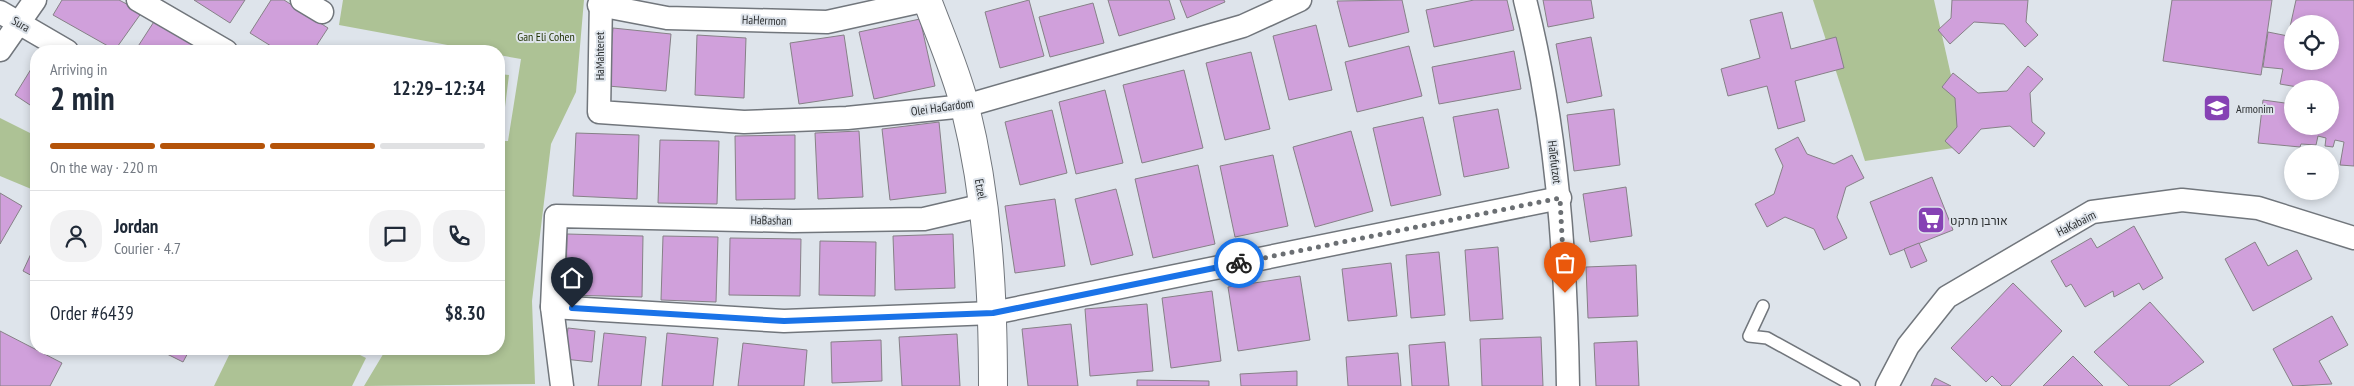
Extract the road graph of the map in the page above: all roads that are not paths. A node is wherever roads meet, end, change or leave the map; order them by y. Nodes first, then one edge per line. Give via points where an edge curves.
1 (35, 0) edge
2 (138, 0) edge
3 (302, 0) edge
4 (927, 0) edge
5 (1300, 0) edge
6 (1525, 0) edge
7 (600, 2) edge
8 (322, 12) dead end
9 (9, 18) edge
10 (57, 45) edge
11 (216, 45) edge
12 (0, 50) edge
13 (965, 106) junction
14 (599, 112) joint
15 (1560, 198) junction
16 (984, 205) junction
17 (2354, 238) edge
18 (1763, 306) dead end
19 (552, 307) junction
20 (993, 313) junction
21 (562, 386) edge
22 (993, 386) edge
23 (1568, 386) edge
24 (1854, 386) edge
25 (1887, 386) edge

1 - 9 street
2 - 11 street
3 - 8 street
4 - 7 street, HaHermon via 827,22 667,18
4 - 13 street, Etzel
5 - 13 street, Olei HaGardom via 1243,26
6 - 15 street, HaTefutzot via 1550,118
7 - 14 street, HaMahteret
9 - 10 street, Sura
9 - 12 street
13 - 14 street, Olei HaGardom via 847,118 744,122
13 - 16 street, Etzel
15 - 20 street
15 - 23 street, HaTefutzot
16 - 19 street, HaBashan via 924,218 793,221 556,216
16 - 20 street, Etzel
17 - 25 street, HaKabaim via 2258,208 2182,200 2092,212 1947,297 1908,346
18 - 24 lane via 1749,336 1767,338
19 - 20 street via 784,321
19 - 21 street
20 - 22 street, Etzel

